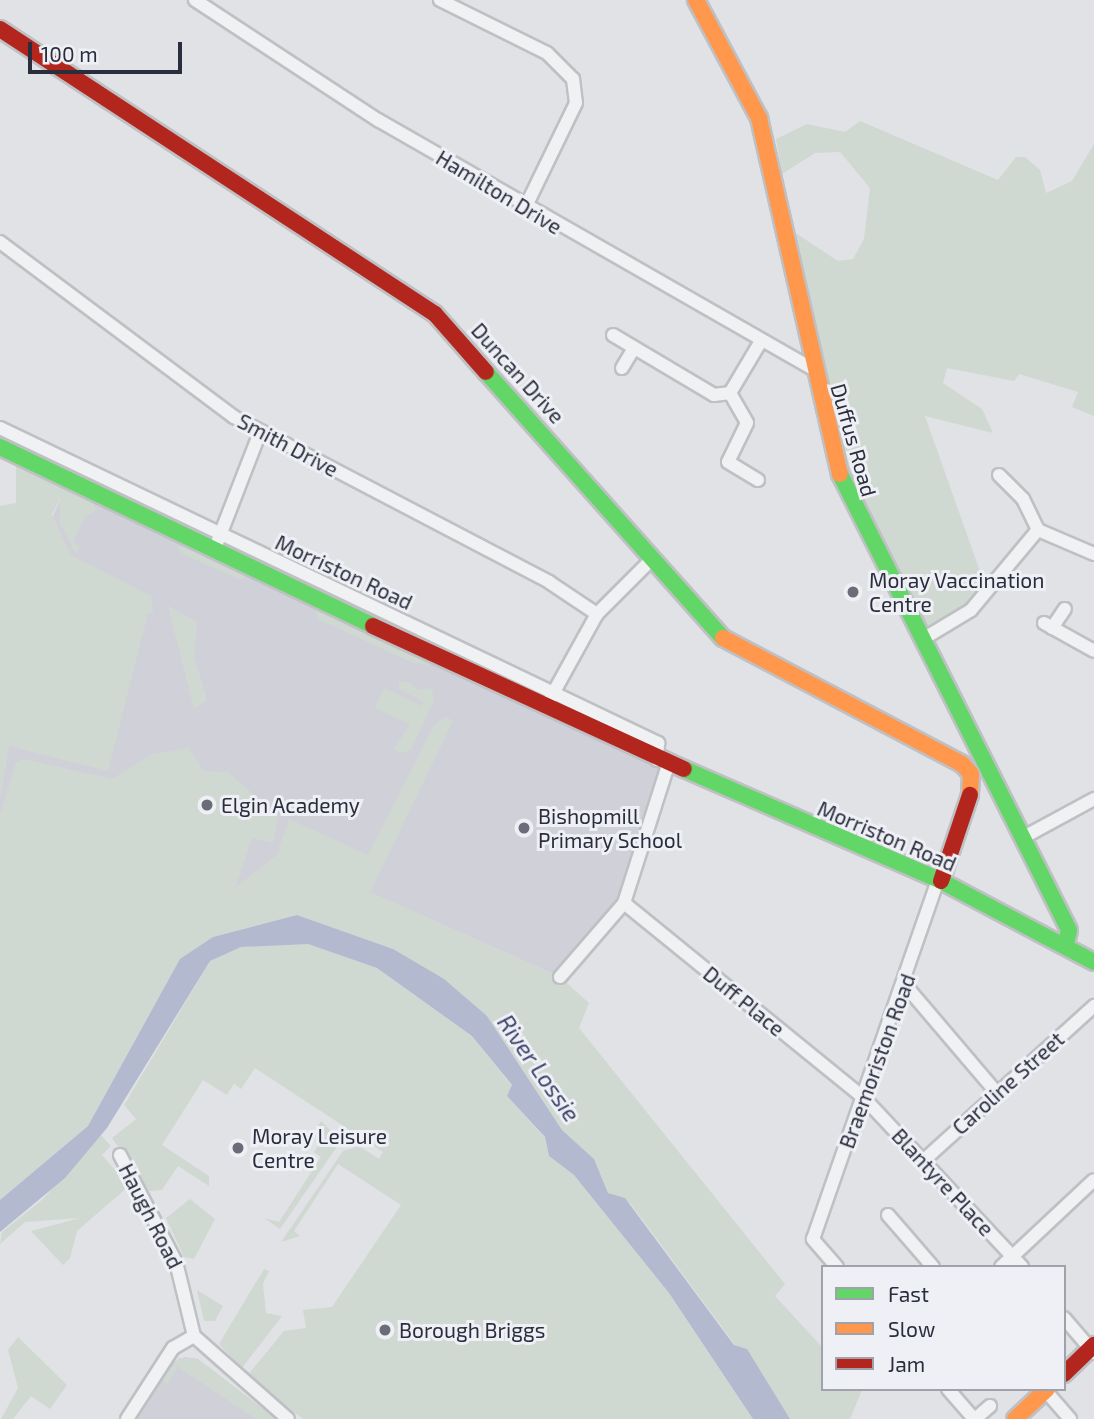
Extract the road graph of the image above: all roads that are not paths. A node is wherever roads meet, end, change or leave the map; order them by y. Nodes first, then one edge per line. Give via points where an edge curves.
1 (440, 0) edge
2 (696, 0) edge
3 (199, 1) edge
4 (0, 29) edge
5 (526, 206) junction
6 (0, 242) edge
7 (613, 335) dead end
8 (761, 341) junction
9 (634, 348) junction
10 (622, 368) dead end
11 (813, 369) junction
12 (730, 393) junction
13 (0, 428) edge
14 (260, 432) junction
15 (0, 447) edge
16 (50, 464) junction
17 (999, 475) dead end
18 (758, 480) dead end
19 (1038, 530) junction
20 (217, 544) junction
21 (1094, 554) edge
22 (651, 561) junction
23 (1065, 609) dead end
24 (597, 614) junction
25 (923, 639) junction
26 (1094, 651) edge
27 (549, 702) junction
28 (662, 762) junction
29 (1094, 799) edge
30 (1024, 837) junction
31 (939, 881) junction
32 (624, 903) junction
33 (1066, 944) junction
34 (1094, 962) edge
35 (560, 976) dead end
36 (905, 985) junction
37 (1094, 1006) edge
38 (997, 1093) junction
39 (865, 1099) junction
40 (120, 1155) dead end
41 (923, 1161) junction
42 (1094, 1180) edge
43 (888, 1214) dead end
44 (1017, 1262) edge
45 (835, 1265) edge
46 (931, 1265) edge
47 (1066, 1320) edge
48 (194, 1336) junction
49 (1093, 1349) edge
50 (1066, 1372) edge
51 (950, 1391) edge
52 (1045, 1391) edge
53 (1047, 1391) edge
54 (990, 1406) dead end
55 (127, 1419) edge
56 (288, 1419) edge
57 (975, 1419) edge
58 (1015, 1419) edge
59 (1070, 1419) edge

1 - 5 street via 547,53 573,79 576,103
2 - 11 street, Duffus Road via 759,118 788,228
3 - 5 street, Hamilton Drive via 378,120
4 - 22 street, Duncan Drive via 435,314 492,372
5 - 8 street, Hamilton Drive
6 - 14 street, Smith Drive
7 - 9 street
8 - 11 street, Hamilton Drive
8 - 12 street
9 - 10 street
9 - 12 street via 708,392
11 - 25 street, Duffus Road via 851,508
12 - 18 street via 747,423 728,462
13 - 16 street, Morriston Road
14 - 20 street
14 - 24 street, Smith Drive via 538,576
15 - 16 street, Morriston Road
16 - 20 street, Morriston Road
17 - 19 street via 1023,499
19 - 21 street
19 - 25 street via 971,610
20 - 27 street, Morriston Road
22 - 24 street
22 - 31 street, Duncan Drive via 729,644 939,750 971,774 970,799
23 - 26 street via 1048,625
24 - 27 street
25 - 30 street, Duffus Road
27 - 28 street, Morriston Road
28 - 31 street, Morriston Road
28 - 32 street
29 - 30 street
30 - 33 street, Duffus Road via 1069,930
31 - 33 street, Morriston Road
31 - 36 street, Braemoriston Road
32 - 35 street
32 - 39 street, Duff Place
33 - 34 street, Morriston Road
36 - 38 street
36 - 39 street, Braemoriston Road
37 - 38 street, Caroline Street
38 - 41 street, Caroline Street
39 - 41 street, Blantyre Place
39 - 45 street, Braemoriston Road via 813,1240
40 - 48 street, Haugh Road via 176,1262
41 - 44 street, Blantyre Place
42 - 44 street
43 - 46 street
47 - 49 street
48 - 55 street via 173,1348
48 - 56 street
49 - 50 street
51 - 57 street
52 - 58 street
53 - 59 street
54 - 57 street

